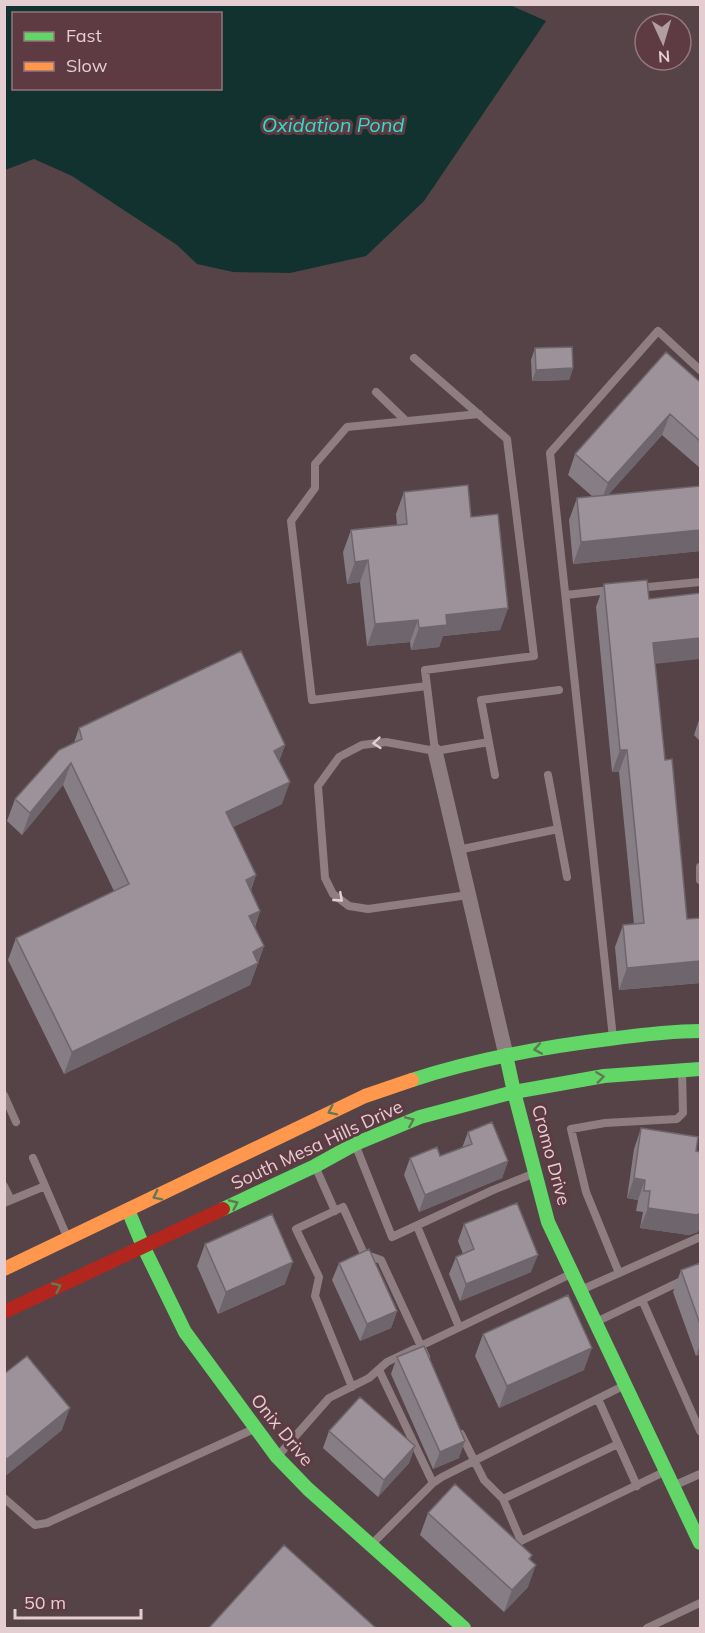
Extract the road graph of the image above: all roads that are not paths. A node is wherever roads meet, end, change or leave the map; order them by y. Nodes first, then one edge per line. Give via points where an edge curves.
1 (414, 358) dead end
2 (700, 370) edge
3 (376, 392) dead end
4 (479, 414) junction
5 (406, 421) junction
6 (700, 582) edge
7 (633, 588) edge
8 (622, 589) edge
9 (566, 595) junction
10 (427, 686) junction
11 (559, 690) dead end
12 (489, 742) junction
13 (435, 751) junction
14 (495, 775) dead end
15 (548, 775) dead end
16 (558, 829) junction
17 (458, 850) junction
18 (700, 867) edge
19 (567, 877) dead end
20 (700, 880) edge
21 (468, 894) junction
22 (700, 1030) edge
23 (613, 1038) junction
24 (506, 1055) junction
25 (700, 1069) edge
26 (682, 1070) junction
27 (514, 1092) junction
28 (4, 1095) edge
29 (16, 1122) dead end
30 (356, 1144) junction
31 (33, 1158) dead end
32 (315, 1166) junction
33 (536, 1173) junction
34 (4, 1186) edge
35 (45, 1186) junction
36 (8, 1202) edge
37 (128, 1210) junction
38 (334, 1211) junction
39 (417, 1226) junction
40 (698, 1238) dead end
41 (69, 1239) junction
42 (143, 1246) junction
43 (4, 1269) edge
44 (700, 1272) edge
45 (573, 1273) junction
46 (619, 1273) junction
47 (581, 1290) junction
48 (642, 1300) junction
49 (4, 1312) edge
50 (596, 1322) junction
51 (459, 1327) junction
52 (420, 1345) junction
53 (430, 1366) edge
54 (379, 1370) junction
55 (626, 1385) junction
56 (352, 1387) junction
57 (598, 1399) junction
58 (256, 1428) junction
59 (459, 1429) edge
60 (700, 1431) edge
61 (618, 1444) junction
62 (277, 1457) junction
63 (473, 1460) junction
64 (666, 1471) junction
65 (700, 1474) edge
66 (433, 1484) junction
67 (637, 1486) junction
68 (673, 1486) junction
69 (4, 1498) edge
70 (502, 1499) junction
71 (700, 1543) edge
72 (371, 1545) junction
73 (700, 1603) edge
74 (464, 1629) edge
75 (647, 1629) edge

1 - 4 lane
2 - 9 lane via 658,331 550,453
3 - 5 lane
4 - 5 lane
4 - 10 lane via 507,439 534,656 425,670
5 - 10 lane via 347,427 315,464 315,488 291,520 312,700
6 - 7 lane
8 - 9 lane
9 - 23 lane
10 - 13 lane
11 - 12 lane via 481,700
12 - 13 lane
12 - 14 lane
13 - 17 street, Cromo Drive
13 -> 21 lane via 386,742 362,744 339,757 318,786 325,879 333,894 349,906 368,909
15 - 16 lane
16 - 17 lane
16 - 19 lane
17 - 21 street, Cromo Drive
18 - 20 lane
21 - 24 street, Cromo Drive
22 - 23 street, South Mesa Hills Drive
23 -> 24 street, South Mesa Hills Drive
24 - 27 street, Cromo Drive
24 -> 37 street, South Mesa Hills Drive via 436,1072 365,1096
25 - 26 street, South Mesa Hills Drive
27 -> 26 street, South Mesa Hills Drive via 604,1076
26 - 46 lane via 684,1113 677,1119 571,1129 586,1192
30 -> 27 street, South Mesa Hills Drive via 420,1117
27 - 33 street, Cromo Drive
28 - 29 lane
30 - 32 street, South Mesa Hills Drive
30 - 39 lane via 392,1238
31 - 35 lane
32 - 38 lane
42 -> 32 street, South Mesa Hills Drive
33 - 39 lane
33 - 45 street, Cromo Drive via 548,1222
34 - 36 lane
35 - 36 lane
35 - 41 lane
37 - 41 street, South Mesa Hills Drive
37 - 42 street, Onix Drive
38 - 52 lane via 343,1207 364,1254 381,1260
38 - 56 lane via 296,1228 319,1277 315,1296
39 - 51 lane
40 - 46 lane
41 - 43 street, South Mesa Hills Drive
49 -> 42 street, South Mesa Hills Drive
42 - 58 street, Onix Drive via 185,1332
44 - 48 lane
45 - 47 street, Cromo Drive
45 - 51 lane
46 - 47 lane
47 - 50 street, Cromo Drive
48 - 50 lane
48 - 60 lane
50 - 55 street, Cromo Drive
51 - 52 lane
52 - 53 lane
52 - 54 lane
54 - 56 lane
54 - 66 lane
55 - 57 lane
55 - 64 street, Cromo Drive
56 - 62 lane via 329,1398
57 - 61 lane
57 - 63 lane
58 - 62 street, Onix Drive
58 - 69 lane via 47,1523 35,1525
59 - 63 lane
61 - 67 lane
61 - 70 lane
62 - 72 street, Onix Drive
63 - 66 lane
63 - 70 lane via 484,1480
64 - 67 lane
64 - 68 street, Cromo Drive
65 - 68 lane
66 - 72 lane
67 - 70 lane via 521,1541
68 - 71 street, Cromo Drive
72 - 74 street, Onix Drive
73 - 75 lane

